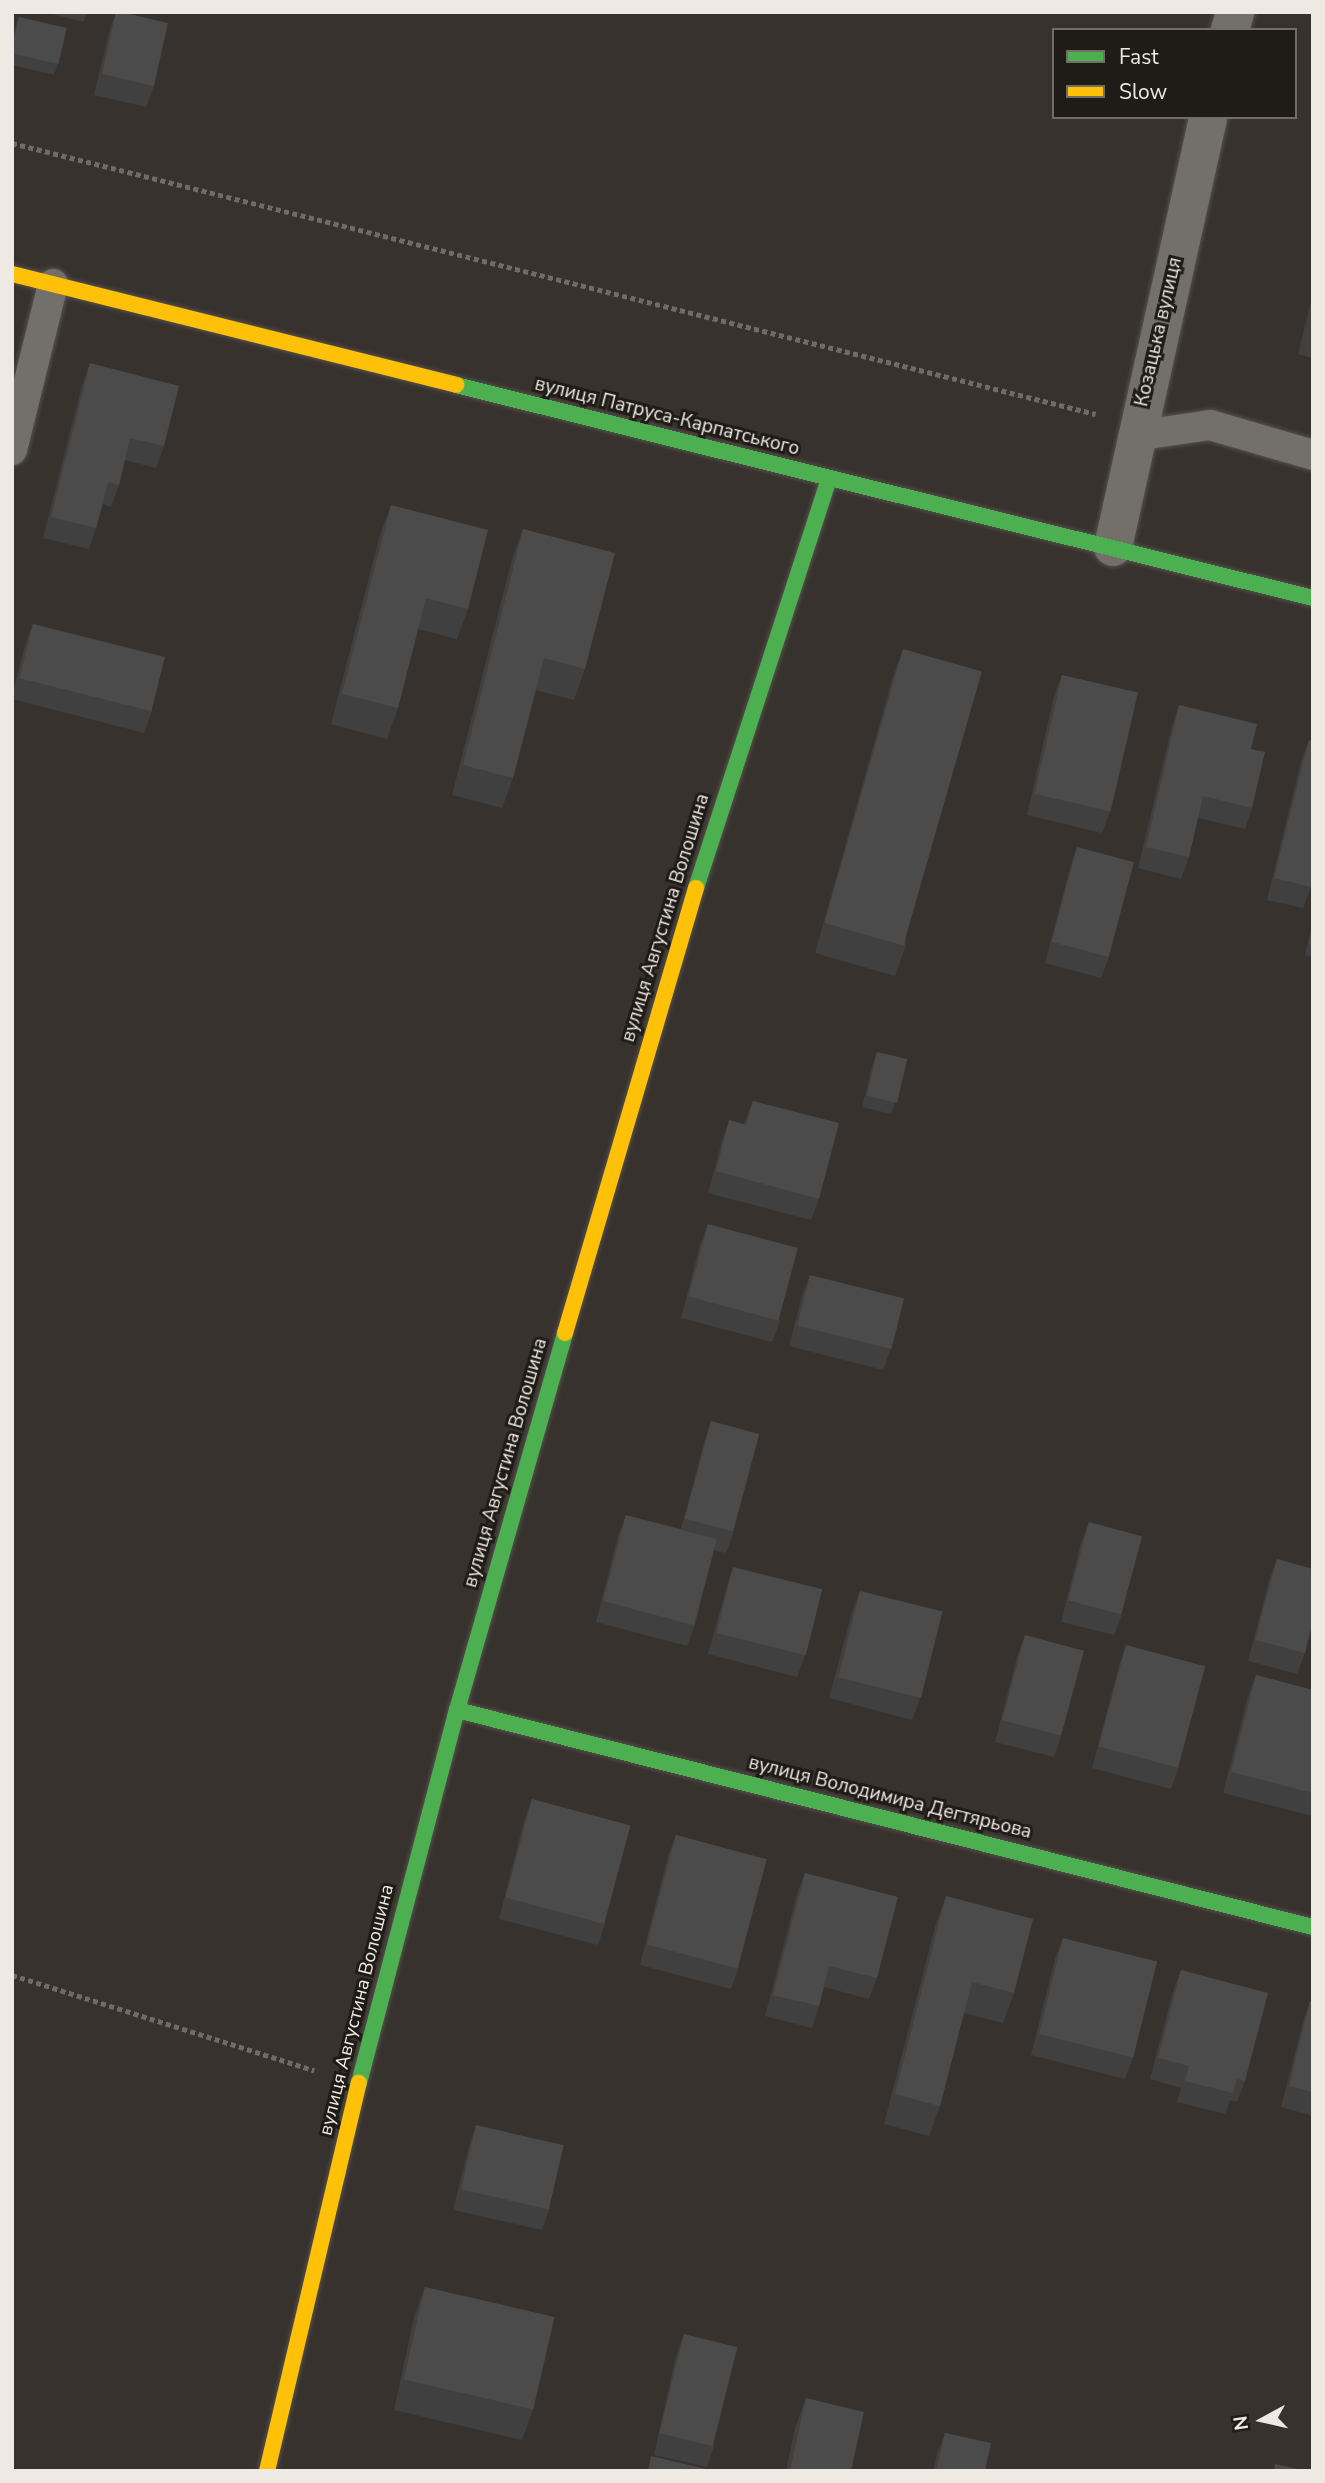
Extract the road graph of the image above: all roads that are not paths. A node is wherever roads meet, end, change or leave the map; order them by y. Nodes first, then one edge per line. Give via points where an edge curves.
1 (1208, 119) edge
2 (12, 274) edge
3 (53, 284) junction
4 (1136, 430) junction
5 (12, 450) edge
6 (1313, 455) edge
7 (829, 479) junction
8 (1113, 547) junction
9 (1313, 598) edge
10 (457, 1710) junction
11 (1313, 1927) edge
12 (267, 2471) edge

1 - 4 street, Козацька вулиця
2 - 3 street, вулиця Патруса-Карпатського
3 - 5 lane
3 - 7 street, вулиця Патруса-Карпатського
4 - 6 lane via 1210,425
4 - 8 street, Козацька вулиця
7 - 8 street, вулиця Патруса-Карпатського
7 - 10 street, вулиця Августина Волошина via 672,963
8 - 9 street, вулиця Патруса-Карпатського
10 - 11 street, вулиця Володимира Дегтярьова
10 - 12 street, вулиця Августина Волошина via 359,2082

